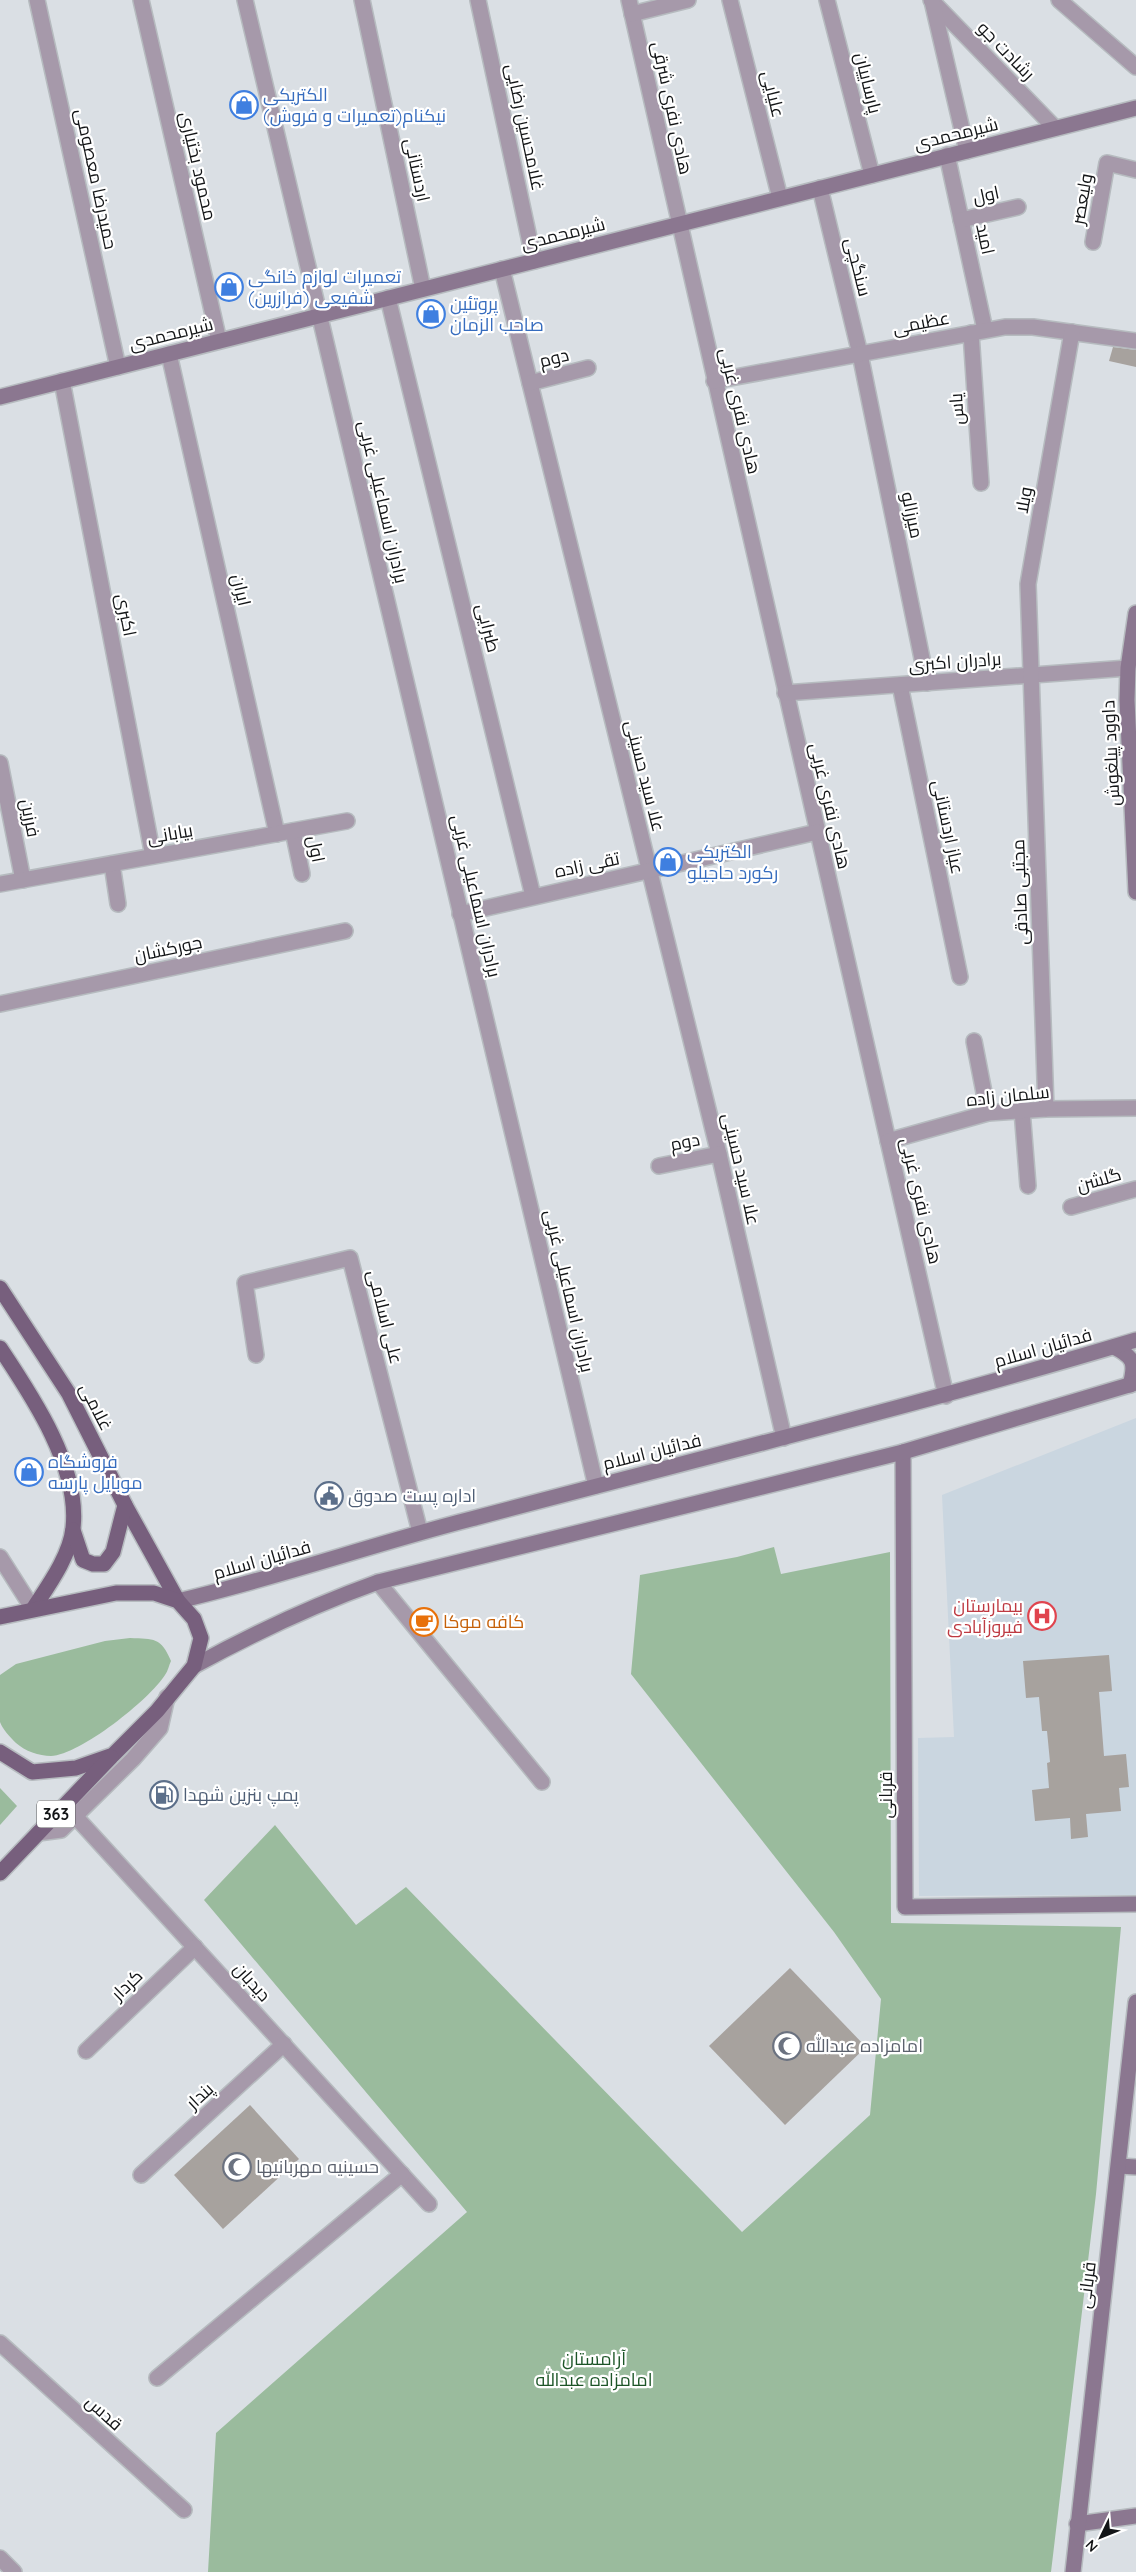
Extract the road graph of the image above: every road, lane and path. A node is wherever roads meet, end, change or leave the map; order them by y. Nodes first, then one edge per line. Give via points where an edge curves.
1 (37, 0) edge
2 (141, 0) edge
3 (245, 0) edge
4 (362, 0) edge
5 (478, 0) edge
6 (688, 0) edge
7 (730, 0) edge
8 (828, 0) edge
9 (931, 0) edge
10 (1059, 0) edge
11 (630, 7) edge
12 (1136, 67) edge
13 (1136, 108) edge
14 (1055, 128) junction
15 (967, 151) junction
16 (947, 155) junction
17 (1136, 170) edge
18 (872, 175) junction
19 (820, 188) junction
20 (780, 198) junction
21 (1018, 207) dead end
22 (961, 220) junction
23 (678, 224) junction
24 (1093, 242) dead end
25 (534, 261) junction
26 (502, 269) junction
27 (423, 289) junction
28 (388, 298) junction
29 (320, 316) junction
30 (978, 332) junction
31 (1072, 332) junction
32 (219, 341) junction
33 (1136, 341) edge
34 (169, 354) junction
35 (860, 354) junction
36 (118, 367) junction
37 (588, 368) dead end
38 (62, 381) junction
39 (714, 381) junction
40 (530, 383) junction
41 (0, 397) edge
42 (981, 483) dead end
43 (1136, 613) edge
44 (1135, 630) edge
45 (1128, 668) junction
46 (1031, 675) junction
47 (927, 683) junction
48 (900, 685) junction
49 (785, 693) junction
50 (0, 763) edge
51 (347, 821) dead end
52 (293, 831) junction
53 (817, 832) junction
54 (277, 834) junction
55 (1135, 847) edge
56 (152, 856) junction
57 (112, 864) junction
58 (649, 870) junction
59 (302, 874) dead end
60 (23, 880) junction
61 (0, 884) edge
62 (1136, 892) edge
63 (533, 896) junction
64 (118, 904) dead end
65 (460, 914) junction
66 (345, 930) dead end
67 (960, 977) dead end
68 (0, 1004) edge
69 (974, 1041) dead end
70 (1136, 1108) edge
71 (1046, 1109) junction
72 (1022, 1110) junction
73 (988, 1113) junction
74 (888, 1141) junction
75 (718, 1154) junction
76 (659, 1166) dead end
77 (1028, 1186) dead end
78 (1136, 1189) edge
79 (1072, 1207) dead end
80 (0, 1288) edge
81 (1136, 1340) edge
82 (1114, 1347) junction
83 (0, 1348) edge
84 (256, 1355) dead end
85 (1133, 1384) edge
86 (946, 1396) junction
87 (784, 1438) junction
88 (903, 1452) junction
89 (596, 1486) junction
90 (125, 1505) junction
91 (73, 1530) junction
92 (420, 1532) junction
93 (0, 1557) edge
94 (378, 1582) junction
95 (178, 1601) junction
96 (33, 1609) junction
97 (1, 1616) edge
98 (194, 1666) junction
99 (167, 1697) junction
100 (0, 1752) edge
101 (112, 1755) junction
102 (542, 1782) dead end
103 (75, 1816) junction
104 (38, 1833) junction
105 (0, 1874) edge
106 (1136, 1904) edge
107 (195, 1947) junction
108 (1136, 2002) edge
109 (284, 2044) junction
110 (86, 2051) dead end
111 (1119, 2166) junction
112 (1136, 2167) edge
113 (402, 2174) junction
114 (141, 2175) dead end
115 (429, 2204) dead end
116 (0, 2343) edge
117 (157, 2378) dead end
118 (184, 2510) dead end
119 (1136, 2516) edge
120 (1077, 2524) junction
121 (0, 2558) edge
122 (14, 2572) edge
123 (1073, 2572) edge

1 - 36 street, حمیدرضا معصومی
2 - 32 street, محمود بختیاری
3 - 29 street, برادران اسماعیلی غربی
4 - 27 street, اردستانی
5 - 25 street, غلامحسین رضایی
6 - 11 street
7 - 20 street, علیایی
8 - 18 street, پارساییان
9 - 14 street, رشادت جو
9 - 15 street
10 - 12 street
11 - 23 street, هادی نفری شرقی
13 - 14 street, شیرمحمدی
14 - 15 street, شیرمحمدی
15 - 16 street, شیرمحمدی
16 - 18 street, شیرمحمدی
16 - 22 street, امید
17 - 24 street, ولیعصر via 1107,163
18 - 19 street, شیرمحمدی
19 - 20 street, شیرمحمدی
19 - 35 street, سنگچی
20 - 23 street, شیرمحمدی
21 - 22 street, اول
22 - 30 street, امید
23 - 25 street, شیرمحمدی
23 - 39 street, هادی نفری غربی
25 - 26 street, شیرمحمدی
26 - 27 street, شیرمحمدی
26 - 40 street, علا سید حسینی
27 - 28 street, شیرمحمدی
28 - 29 street, شیرمحمدی
28 - 63 street, طبرایی
29 - 32 street, شیرمحمدی
29 - 65 street, برادران اسماعیلی غربی
30 - 31 street, عظیمی via 1033,327
30 - 35 street, عظیمی
30 - 42 street, یاس
31 - 33 street, عظیمی
31 - 46 street, ویلا via 1028,584
32 - 34 street, شیرمحمدی
34 - 36 street, شیرمحمدی
34 - 54 street, ایران
35 - 39 street, عظیمی
35 - 47 street, میرزالو
36 - 38 street, شیرمحمدی
37 - 40 street, دوم
38 - 41 street, شیرمحمدی
38 - 56 street, اکبری
39 - 49 street, هادی نفری غربی
40 - 58 street, علا سید حسینی
43 - 44 street, داوود پیلغوش
44 - 45 street, داوود پیلغوش
45 - 46 street, برادران اکبری
45 - 55 street, داوود پیلغوش via 1126,700
46 - 47 street, برادران اکبری
46 - 71 street, مجتبی صادقی
47 - 48 street, برادران اکبری
48 - 49 street, برادران اکبری
48 - 67 street, عیاز اردستانی
49 - 53 street, هادی نفری غربی
50 - 60 street, فرزین
51 - 52 street, بیابانی
52 - 54 street, بیابانی
52 - 59 street, اول
53 - 58 street, تقی زاده
53 - 74 street, هادی نفری غربی
54 - 56 street, بیابانی
55 - 62 street, داوود پیلغوش
56 - 57 street, بیابانی
57 - 60 street, بیابانی
57 - 64 street
58 - 63 street, تقی زاده
58 - 75 street, علا سید حسینی
60 - 61 street, بیابانی
63 - 65 street
65 - 89 street, برادران اسماعیلی غربی
66 - 68 street, جورکشان
69 - 73 street
70 - 71 street, سلمان زاده
71 - 72 street, سلمان زاده
72 - 73 street, سلمان زاده
72 - 77 street
73 - 74 street, سلمان زاده
74 - 86 street, هادی نفری غربی
75 - 76 street, دوم
75 - 87 street, علا سید حسینی
78 - 79 street, گلشن
80 - 90 main road, غلامی via 69,1394
81 - 82 street, فدائیان اسلام
82 - 85 street via 1129,1354 1134,1362
82 - 86 street, فدائیان اسلام
83 - 91 main road via 47,1424 64,1466 73,1507
84 - 92 street, علی اسلامی via 245,1283 350,1258
85 - 88 street
86 - 87 street, فدائیان اسلام
87 - 89 street, فدائیان اسلام
88 - 94 street
88 - 106 street, قربانی via 905,1908
89 - 92 street, فدائیان اسلام
90 - 91 main road via 113,1552 104,1564 83,1560
90 - 95 main road, غلامی
91 - 96 main road via 57,1574
92 - 95 street, فدائیان اسلام via 258,1582
93 - 96 street
94 - 98 street via 324,1601
94 - 102 street
95 - 96 main road via 154,1592 116,1593
95 - 98 main road, غلامی via 194,1619 201,1638
96 - 97 main road
98 - 99 main road
99 - 101 main road
99 - 103 street via 160,1728
100 - 101 main road via 32,1772 76,1768
101 - 104 main road, 363
103 - 104 street via 61,1830
103 - 107 street, دیدبان
104 - 105 main road, 363
107 - 109 street, دیدبان
107 - 110 street, کردار
108 - 111 street, قربانی
109 - 113 street, دیدبان
109 - 114 street, پندار
111 - 112 street
111 - 120 street, قربانی
113 - 115 street, دیدبان
113 - 117 street
116 - 118 street, قدس
119 - 120 street
120 - 123 street, قربانی
121 - 122 street

